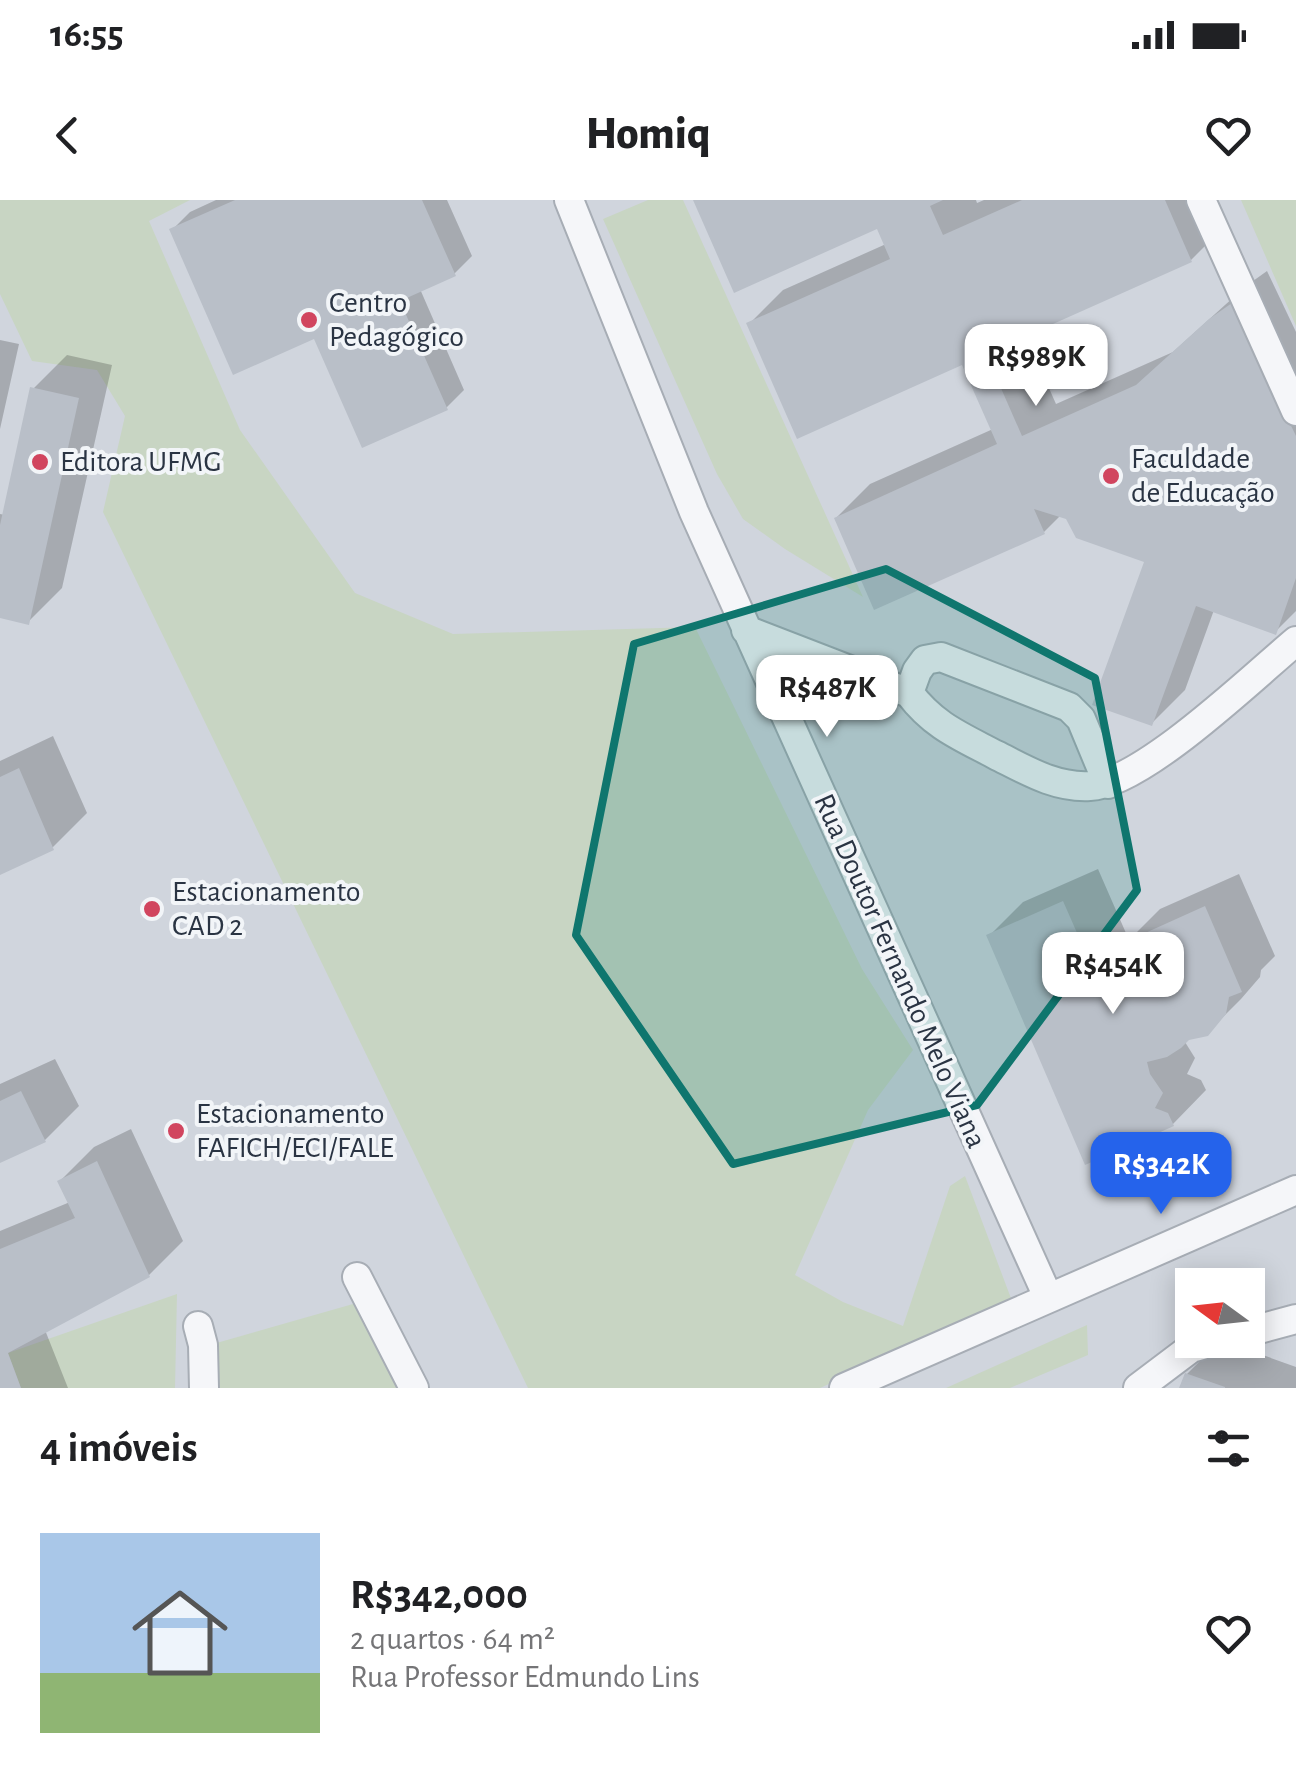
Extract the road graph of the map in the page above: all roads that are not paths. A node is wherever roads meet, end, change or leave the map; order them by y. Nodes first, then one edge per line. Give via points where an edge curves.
1 (1201, 200) edge
2 (576, 202) edge
3 (1296, 411) edge
4 (746, 630) junction
5 (1296, 641) edge
6 (909, 693) junction
7 (1108, 784) junction
8 (1296, 1190) edge
9 (358, 1276) dead end
10 (1048, 1297) junction
11 (1296, 1319) edge
12 (198, 1326) dead end
13 (1265, 1327) edge
14 (1177, 1358) edge
15 (204, 1388) edge
16 (414, 1388) edge
17 (844, 1388) edge
18 (1138, 1388) edge

1 - 3 street
2 - 4 street, Rua Doutor Fernando Melo Viana
4 - 6 street
4 - 10 street, Rua Doutor Fernando Melo Viana
5 - 7 street via 1165,750
6 - 7 street via 941,725 1038,777 1068,786
6 - 7 street via 916,671 941,657 1069,707 1081,719
8 - 10 street
9 - 16 street
10 - 17 street
11 - 13 street
12 - 15 street
14 - 18 street

